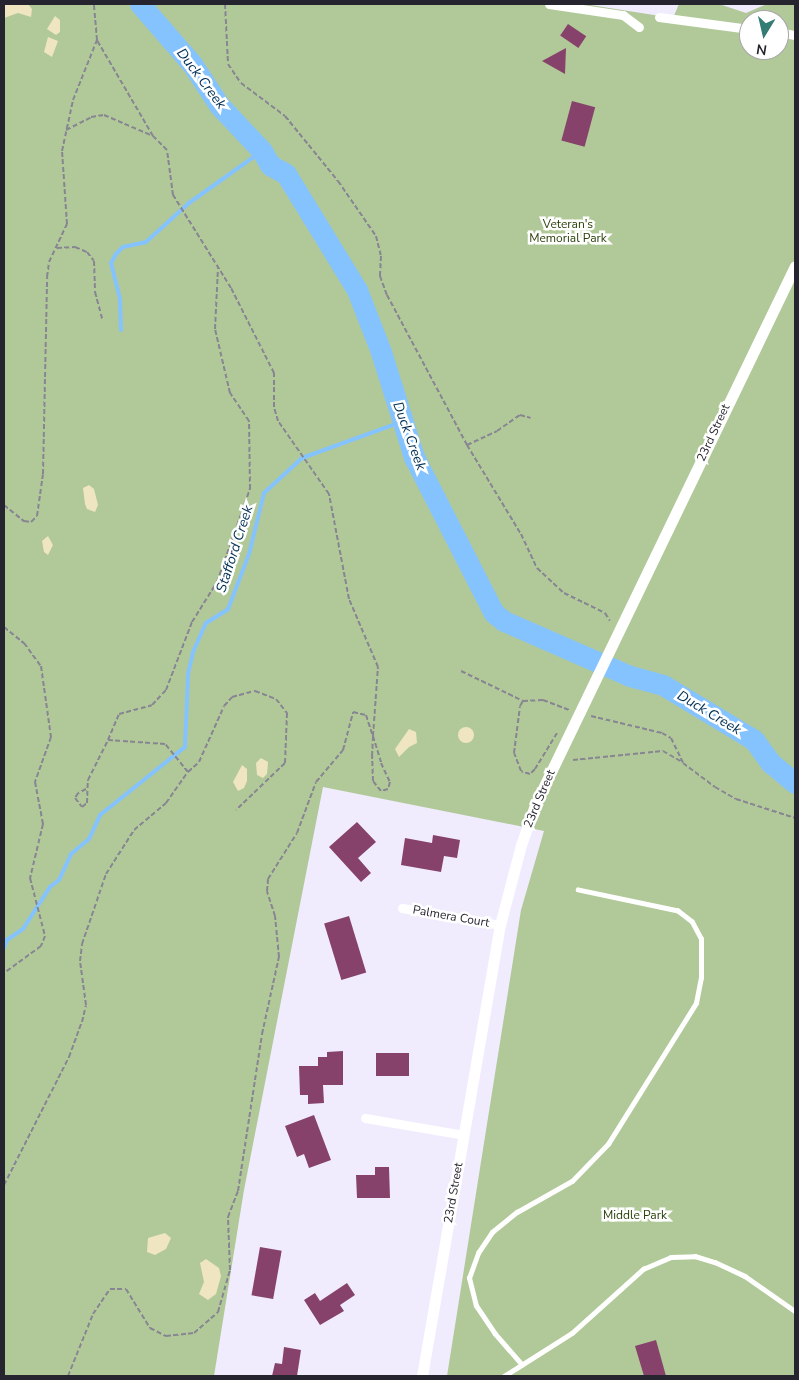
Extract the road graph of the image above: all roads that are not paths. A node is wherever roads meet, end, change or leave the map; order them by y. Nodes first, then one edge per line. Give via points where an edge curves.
1 (549, 4) edge
2 (659, 17) dead end
3 (639, 27) dead end
4 (739, 27) edge
5 (795, 266) edge
6 (578, 890) dead end
7 (402, 908) dead end
8 (500, 925) junction
9 (365, 1118) dead end
10 (464, 1135) junction
11 (795, 1311) edge
12 (522, 1365) junction
13 (422, 1376) edge
14 (504, 1376) edge

1 - 3 street via 623,16
2 - 4 street
5 - 8 street, 23rd Street via 622,627 563,734 509,882
6 - 12 lane via 678,911 692,922 701,939 701,978 696,1003 608,1144 572,1181 517,1212 492,1232 478,1253 469,1278 476,1306 494,1334
7 - 8 street, Palmera Court
8 - 10 street, 23rd Street
9 - 10 street
10 - 13 street, 23rd Street
11 - 12 lane via 745,1276 716,1262 694,1256 671,1257 643,1269 572,1333
12 - 14 lane

